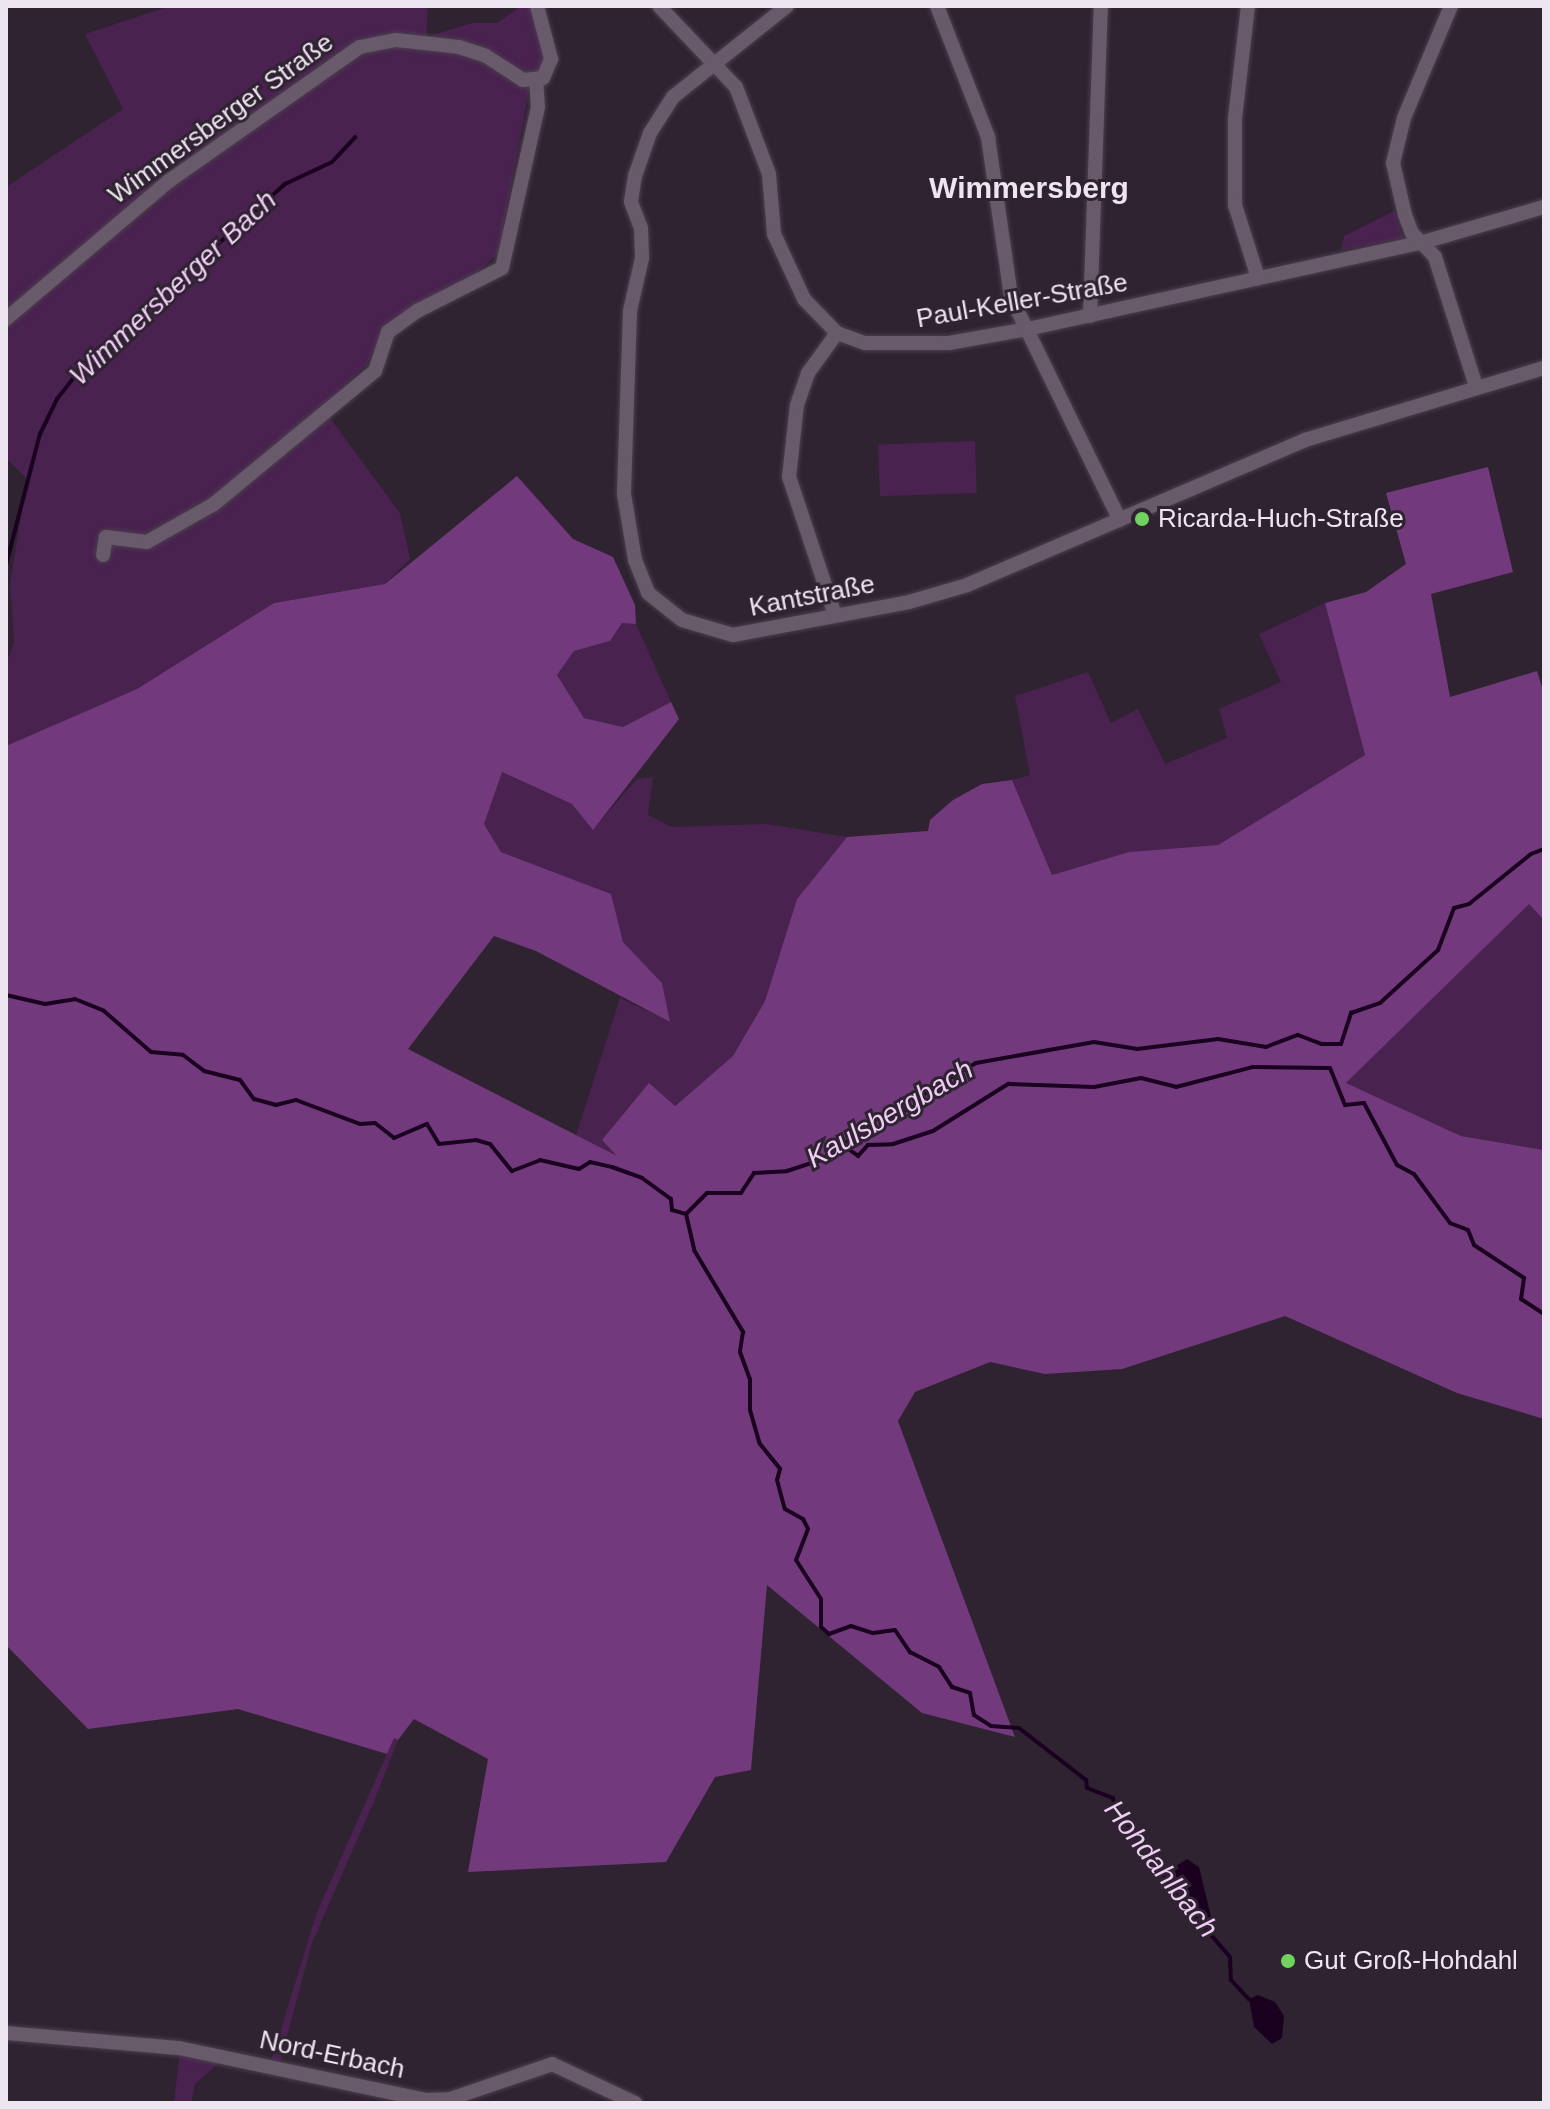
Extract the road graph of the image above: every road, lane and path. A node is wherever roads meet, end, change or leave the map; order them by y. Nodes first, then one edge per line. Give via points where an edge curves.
1 (537, 6) edge
2 (659, 6) edge
3 (787, 6) edge
4 (937, 6) edge
5 (1101, 6) edge
6 (1248, 6) edge
7 (1451, 6) edge
8 (715, 61) junction
9 (536, 80) junction
10 (1544, 207) edge
11 (1420, 243) junction
12 (1258, 278) junction
13 (1090, 316) junction
14 (6, 319) edge
15 (1023, 330) junction
16 (837, 333) junction
17 (1544, 368) edge
18 (1476, 386) junction
19 (1120, 520) junction
20 (103, 555) dead end
21 (835, 615) junction
22 (6, 2033) edge
23 (635, 2103) edge

1 - 9 street via 551,59 548,73
2 - 8 street
3 - 8 street
4 - 15 street via 988,137 1005,264
5 - 13 street
6 - 12 street via 1235,118 1235,205
7 - 11 street via 1404,118 1393,163 1405,215
8 - 16 street, Paul-Keller-Straße via 736,87 752,121 769,174 774,234 788,267 811,310
8 - 21 street, Kantstraße via 660,114 635,176 631,202 641,228 642,258 630,311 624,494 635,560 648,593 662,607 705,630 733,635 762,632
9 - 14 street, Wimmersberger Straße via 509,75 486,56 459,47 396,40 360,47 169,181
9 - 20 street via 538,107 502,268 388,332 375,371 214,504 147,542 106,537
10 - 11 street, Paul-Keller-Straße
11 - 12 street, Paul-Keller-Straße
11 - 18 street via 1435,257
12 - 13 street, Paul-Keller-Straße
13 - 15 street, Paul-Keller-Straße
15 - 16 street, Paul-Keller-Straße via 919,345 874,344
15 - 19 street
16 - 21 street via 805,384 789,477
17 - 18 street, Kantstraße
18 - 19 street, Kantstraße via 1305,440
19 - 21 street, Kantstraße via 967,585
22 - 23 street, Nord-Erbach via 179,2048 426,2100 450,2099 552,2064

